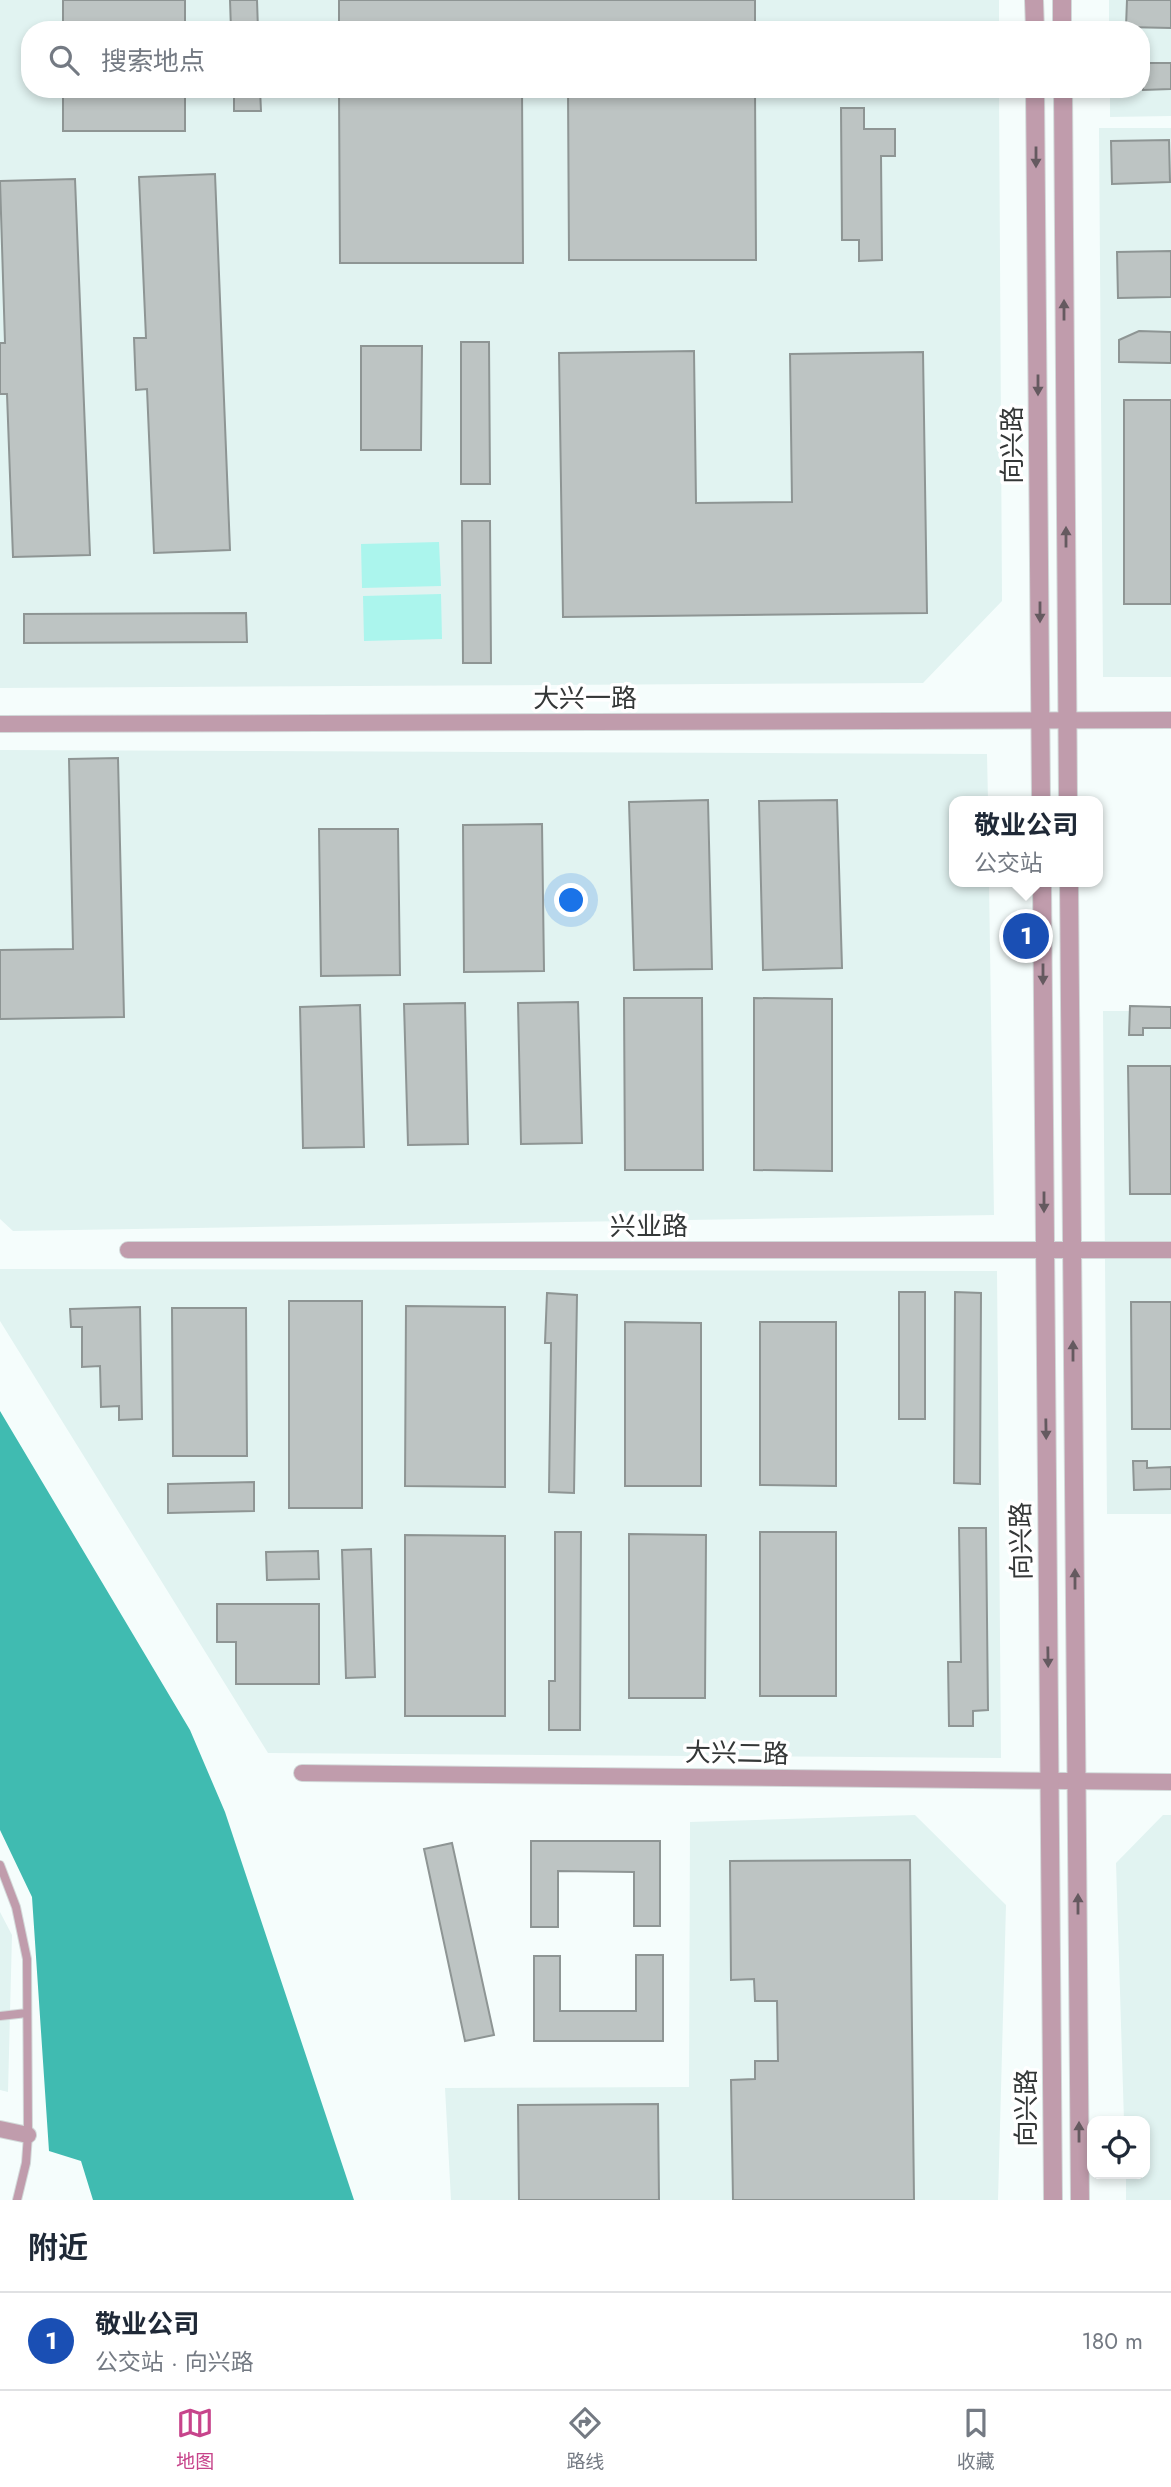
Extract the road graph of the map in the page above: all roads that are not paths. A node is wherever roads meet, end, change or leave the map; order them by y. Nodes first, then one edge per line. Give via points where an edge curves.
1 (1034, 0) edge
2 (1062, 0) edge
3 (1035, 21) edge
4 (1062, 21) edge
5 (1035, 98) edge
6 (1063, 98) edge
7 (1068, 720) junction
8 (1171, 720) edge
9 (1040, 721) junction
10 (0, 724) edge
11 (1041, 796) edge
12 (1068, 796) edge
13 (1042, 887) edge
14 (1069, 887) edge
15 (128, 1250) dead end
16 (1171, 1250) edge
17 (1045, 1252) junction
18 (1072, 1252) junction
19 (302, 1773) dead end
20 (1049, 1782) junction
21 (1076, 1782) junction
22 (1171, 1782) edge
23 (0, 1865) edge
24 (27, 2013) junction
25 (0, 2016) edge
26 (0, 2129) edge
27 (28, 2135) junction
28 (17, 2200) edge
29 (1053, 2200) edge
30 (1080, 2200) edge

1 - 3 street
2 - 4 street
5 -> 9 street, 向兴路
7 -> 6 street, 向兴路
7 - 8 street, 大兴一路
7 - 9 street, 大兴一路
7 - 12 street, 向兴路
9 - 10 street, 大兴一路
9 - 11 street, 向兴路
13 -> 17 street, 向兴路
14 - 18 street, 向兴路
15 - 17 street, 兴业路
16 - 18 street, 兴业路
17 - 18 street, 兴业路
17 -> 20 street, 向兴路
21 -> 18 street, 向兴路
19 - 20 street, 大兴二路
20 - 21 street, 大兴二路
20 - 29 street, 向兴路
21 - 22 street, 大兴二路
30 -> 21 street, 向兴路
23 - 24 lane via 16,1907 27,1959
24 - 25 lane
24 - 27 lane
26 - 27 street
27 - 28 lane

